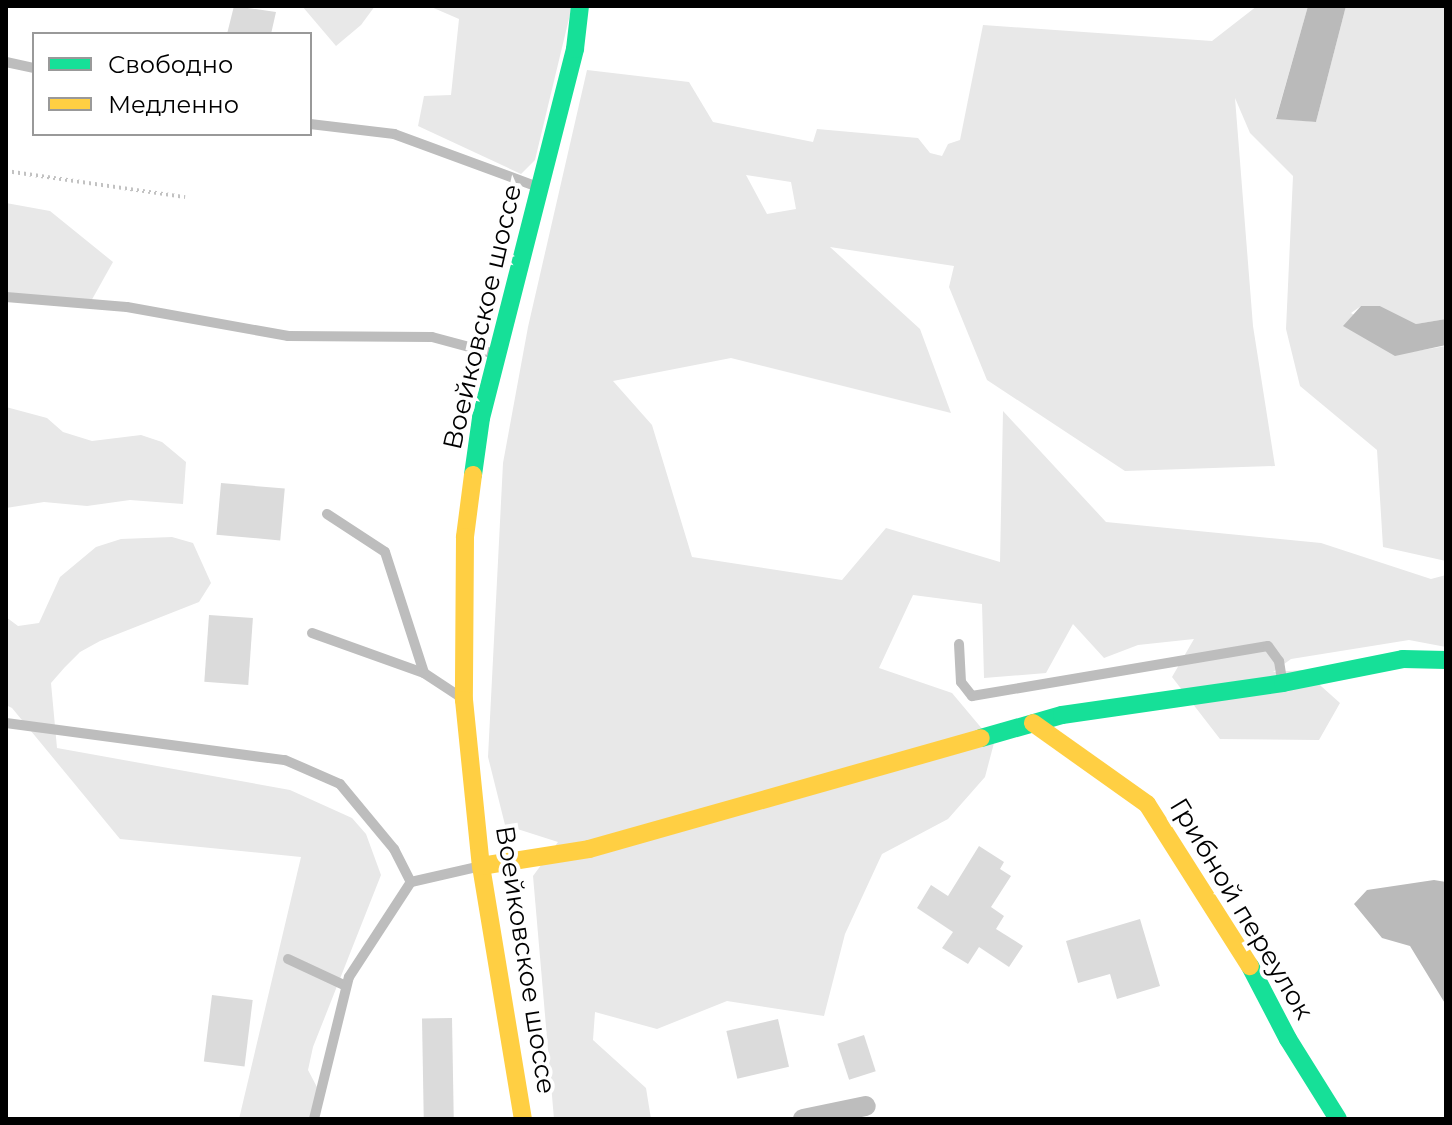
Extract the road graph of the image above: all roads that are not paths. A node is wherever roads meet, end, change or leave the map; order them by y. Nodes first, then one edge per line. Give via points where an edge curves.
1 (580, 6) edge
2 (6, 62) edge
3 (32, 68) edge
4 (312, 124) edge
5 (539, 187) junction
6 (6, 297) edge
7 (496, 355) junction
8 (327, 514) dead end
9 (312, 633) dead end
10 (959, 644) dead end
11 (1446, 660) edge
12 (424, 673) junction
13 (1283, 683) junction
14 (464, 700) junction
15 (6, 723) edge
16 (1033, 723) junction
17 (481, 866) junction
18 (411, 882) junction
19 (288, 959) dead end
20 (346, 986) junction
21 (866, 1106) dead end
22 (314, 1119) edge
23 (523, 1119) edge
24 (803, 1119) edge
25 (1338, 1119) edge

1 - 5 street, Воейковское шоссе via 575,49
2 - 3 lane
4 - 5 lane via 394,134
5 - 7 street, Воейковское шоссе
6 - 7 lane via 127,307 288,336 432,337
7 - 14 street, Воейковское шоссе via 481,418 465,537
8 - 12 lane via 385,552
9 - 12 lane
10 - 13 lane via 961,682 972,696 1268,646 1279,661
11 - 13 street via 1403,659
12 - 14 lane
13 - 16 street
14 - 17 street, Воейковское шоссе
15 - 18 lane via 285,760 340,784 394,849
16 - 17 street via 589,849
16 - 25 street, Грибной переулок via 1147,804
17 - 18 lane
17 - 23 street, Воейковское шоссе
18 - 20 lane
19 - 20 lane
20 - 22 lane
21 - 24 street

